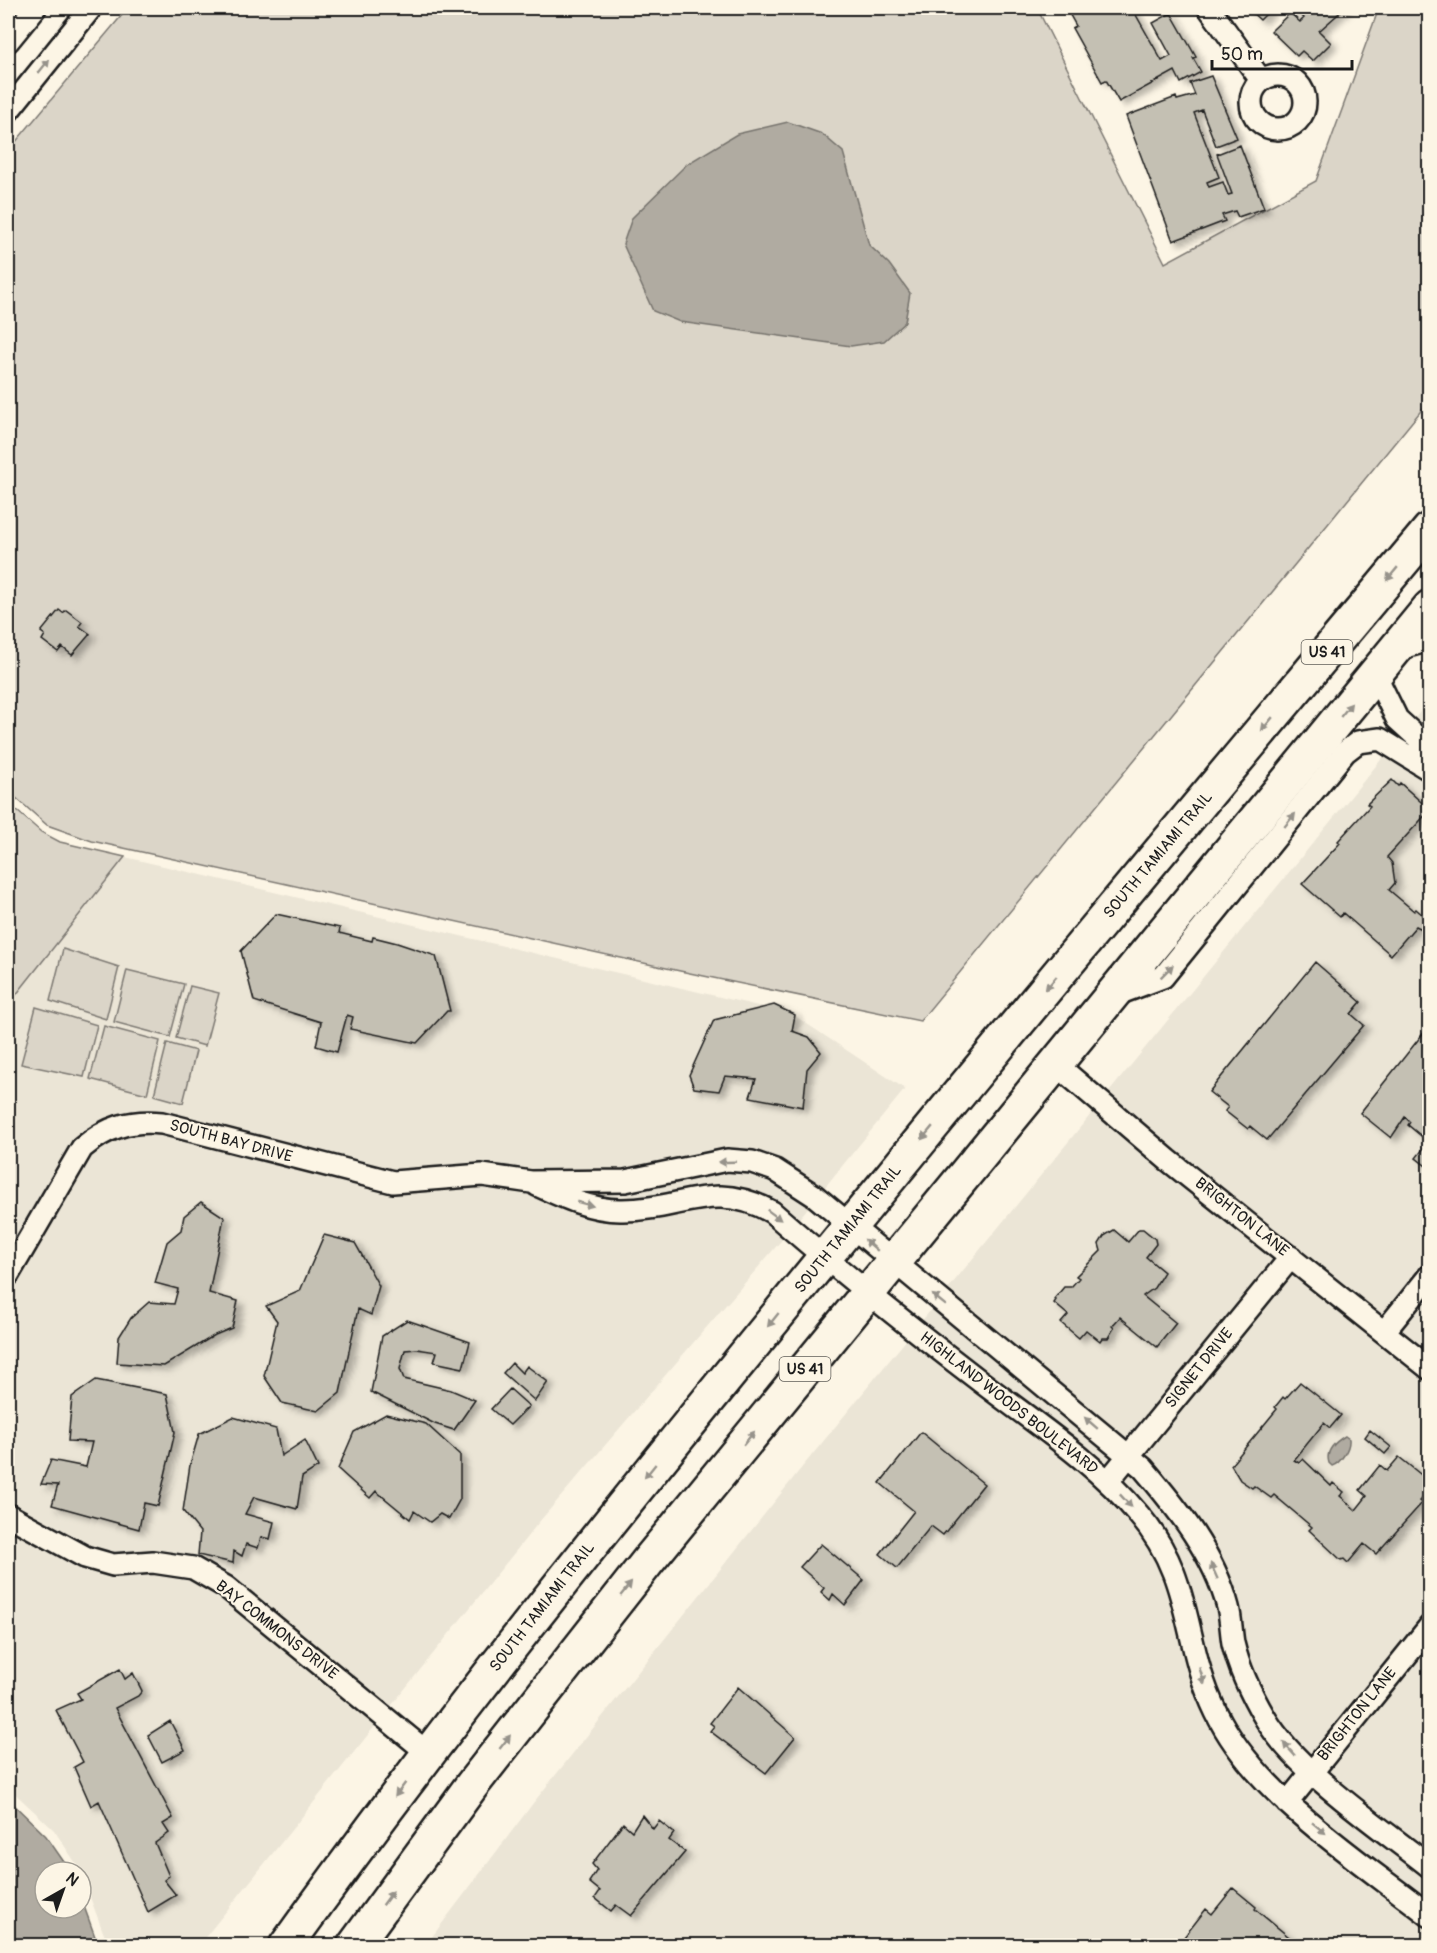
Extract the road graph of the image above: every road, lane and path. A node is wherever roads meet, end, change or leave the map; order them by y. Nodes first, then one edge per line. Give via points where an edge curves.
1 (35, 8) edge
2 (91, 8) edge
3 (1209, 8) edge
4 (8, 41) edge
5 (1262, 80) dead end
6 (8, 111) edge
7 (1430, 529) edge
8 (1430, 608) edge
9 (1430, 640) edge
10 (1396, 649) junction
11 (1376, 674) junction
12 (1430, 749) edge
13 (1430, 770) edge
14 (1114, 995) junction
15 (1057, 1065) junction
16 (531, 1182) junction
17 (850, 1226) junction
18 (825, 1257) junction
19 (1291, 1257) junction
20 (893, 1263) junction
21 (8, 1275) edge
22 (1426, 1286) edge
23 (868, 1293) junction
24 (1384, 1332) junction
25 (1430, 1369) edge
26 (1128, 1455) junction
27 (1108, 1481) junction
28 (8, 1515) edge
29 (1430, 1626) edge
30 (428, 1753) junction
31 (1310, 1771) junction
32 (1287, 1803) junction
33 (1430, 1867) edge
34 (1430, 1916) edge
35 (286, 1946) edge
36 (354, 1946) edge

1 - 4 street
6 -> 2 street
3 - 5 street
7 -> 17 main road, SOUTH TAMIAMI TRAIL / US 41
8 - 10 main road, US 41
9 - 10 street
10 - 11 main road, US 41
11 - 12 street via 1397,719
14 -> 11 main road, US 41
14 -> 13 street via 1163,977 1345,752 1358,742 1380,739
14 - 15 main road, US 41
15 - 19 street, BRIGHTON LANE via 1168,1160
15 - 20 main road, US 41
17 -> 16 street, SOUTH BAY DRIVE via 796,1182 752,1162 727,1160 625,1181
16 -> 18 street, SOUTH BAY DRIVE via 566,1199 620,1210 712,1197 753,1202 772,1212
16 - 21 street, SOUTH BAY DRIVE via 483,1175 393,1182 162,1123 129,1123 99,1134 82,1148
17 - 18 main road, SOUTH TAMIAMI TRAIL / US 41
20 -> 17 street, SOUTH BAY DRIVE
18 - 23 street, SOUTH BAY DRIVE
18 -> 30 main road, SOUTH TAMIAMI TRAIL / US 41
19 - 24 street, BRIGHTON LANE
19 - 26 street, SIGNET DRIVE
20 - 23 main road, US 41
26 -> 20 street, HIGHLAND WOODS BOULEVARD
22 - 24 street
23 - 27 street, HIGHLAND WOODS BOULEVARD
36 -> 23 main road, US 41 via 556,1677
24 - 25 street, BRIGHTON LANE
26 - 27 street, SIGNET DRIVE
31 -> 26 street, HIGHLAND WOODS BOULEVARD via 1278,1736 1253,1695 1234,1645 1228,1607 1208,1558 1172,1501
27 -> 32 street, HIGHLAND WOODS BOULEVARD via 1140,1516 1168,1558 1184,1598 1201,1676 1221,1722 1249,1764
28 - 30 street, BAY COMMONS DRIVE via 86,1557 112,1565 153,1562 193,1568 226,1587
29 - 31 street, BRIGHTON LANE
30 -> 35 main road, SOUTH TAMIAMI TRAIL / US 41
31 - 32 street, BRIGHTON LANE
31 - 33 street, HIGHLAND WOODS BOULEVARD
32 -> 34 street, HIGHLAND WOODS BOULEVARD

